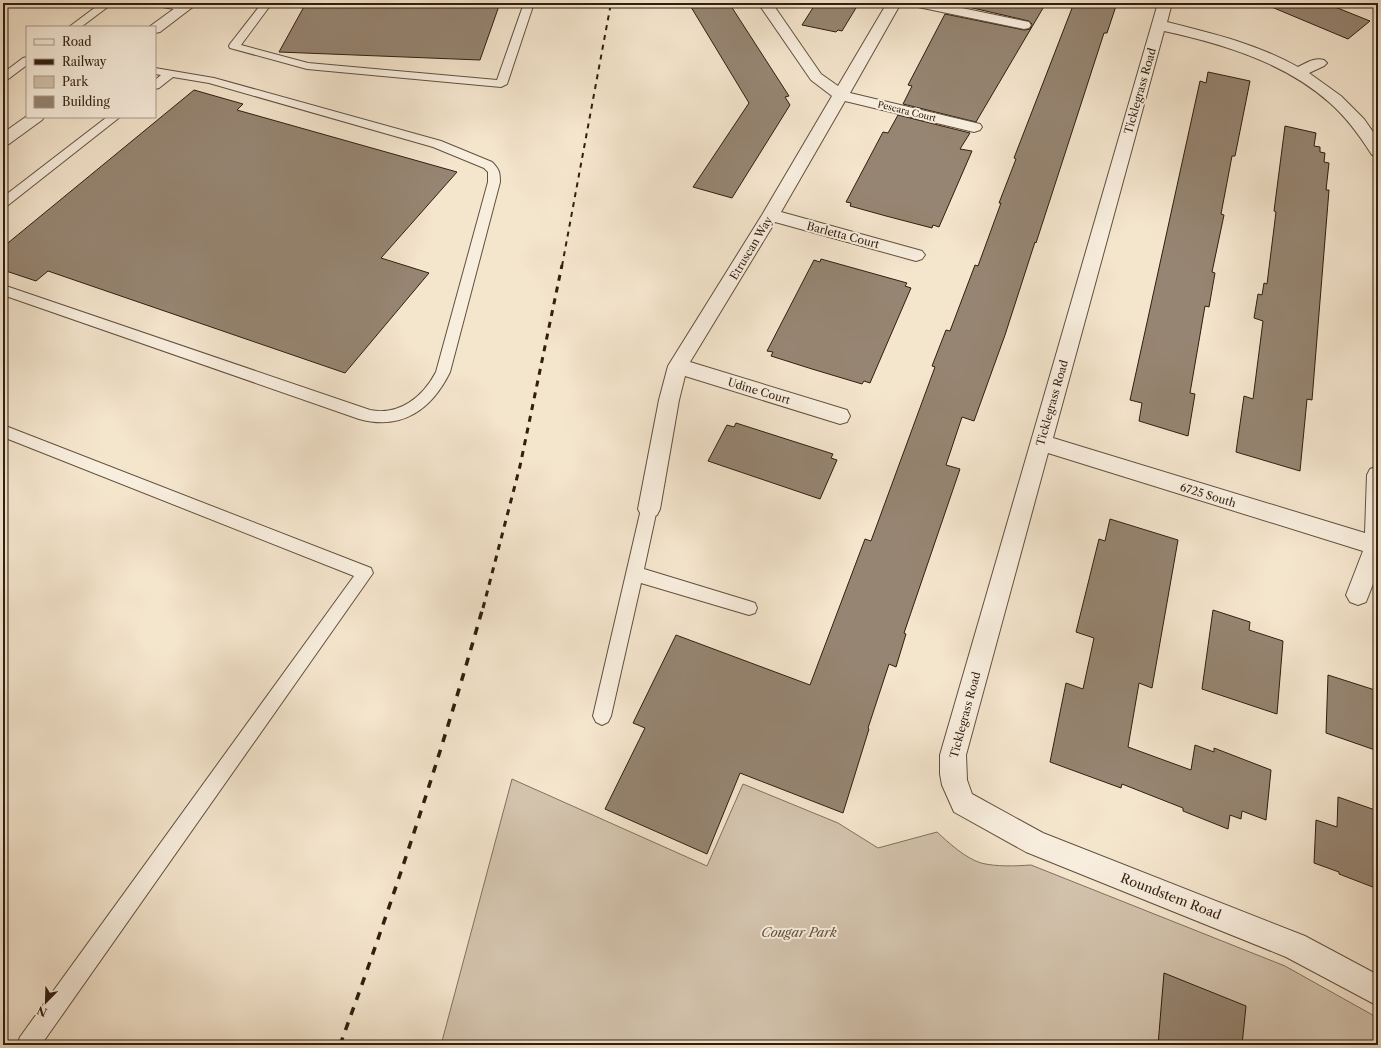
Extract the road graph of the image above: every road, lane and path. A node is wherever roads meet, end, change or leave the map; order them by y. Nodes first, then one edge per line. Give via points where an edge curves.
1 (108, 3) edge
2 (157, 3) edge
3 (267, 3) edge
4 (529, 3) edge
5 (765, 3) edge
6 (894, 3) edge
7 (918, 3) edge
8 (1165, 3) edge
9 (188, 5) edge
10 (1159, 24) junction
11 (1024, 25) dead end
12 (75, 26) edge
13 (156, 28) edge
14 (26, 61) edge
15 (1319, 63) dead end
16 (156, 71) edge
17 (1298, 72) junction
18 (170, 74) junction
19 (3, 78) edge
20 (156, 85) edge
21 (840, 94) junction
22 (34, 118) edge
23 (113, 118) edge
24 (974, 127) dead end
25 (6, 136) edge
26 (1378, 151) edge
27 (3, 203) edge
28 (771, 215) junction
29 (916, 255) dead end
30 (3, 290) edge
31 (678, 366) junction
32 (840, 416) dead end
33 (3, 431) edge
34 (1041, 443) junction
35 (1378, 475) edge
36 (649, 508) joint
37 (1376, 546) junction
38 (635, 574) junction
39 (1358, 594) dead end
40 (749, 608) dead end
41 (602, 716) dead end
42 (963, 803) joint
43 (1378, 991) edge
44 (28, 1045) edge

1 - 12 lane
2 - 9 lane
3 - 4 lane via 234,46 307,66 501,84
5 - 21 street via 816,77
6 - 21 street, Etruscan Way
7 - 11 street
8 - 10 street, Ticklegrass Road
9 - 13 street
10 - 17 street via 1232,43
10 - 34 street, Ticklegrass Road
14 - 19 lane
15 - 17 street
16 - 18 lane
17 - 26 street via 1345,108 1359,122
18 - 20 lane
18 - 30 lane via 210,80 437,144 494,171 494,182 443,372 432,393 408,412 394,416 375,417 354,412
21 - 24 street, Pescara Court
21 - 28 street, Etruscan Way
22 - 25 street
23 - 27 lane
28 - 29 street, Barletta Court
28 - 31 street, Etruscan Way
31 - 32 street, Udine Court
31 - 36 street, Etruscan Way via 668,400
33 - 44 lane via 365,573
34 - 37 street, 6725 South
34 - 42 street, Ticklegrass Road via 953,754 953,779 956,792
35 - 37 street
36 - 38 lane
37 - 39 street
38 - 40 lane
38 - 41 lane
42 - 43 street, Roundstem Road via 1035,843 1295,946

